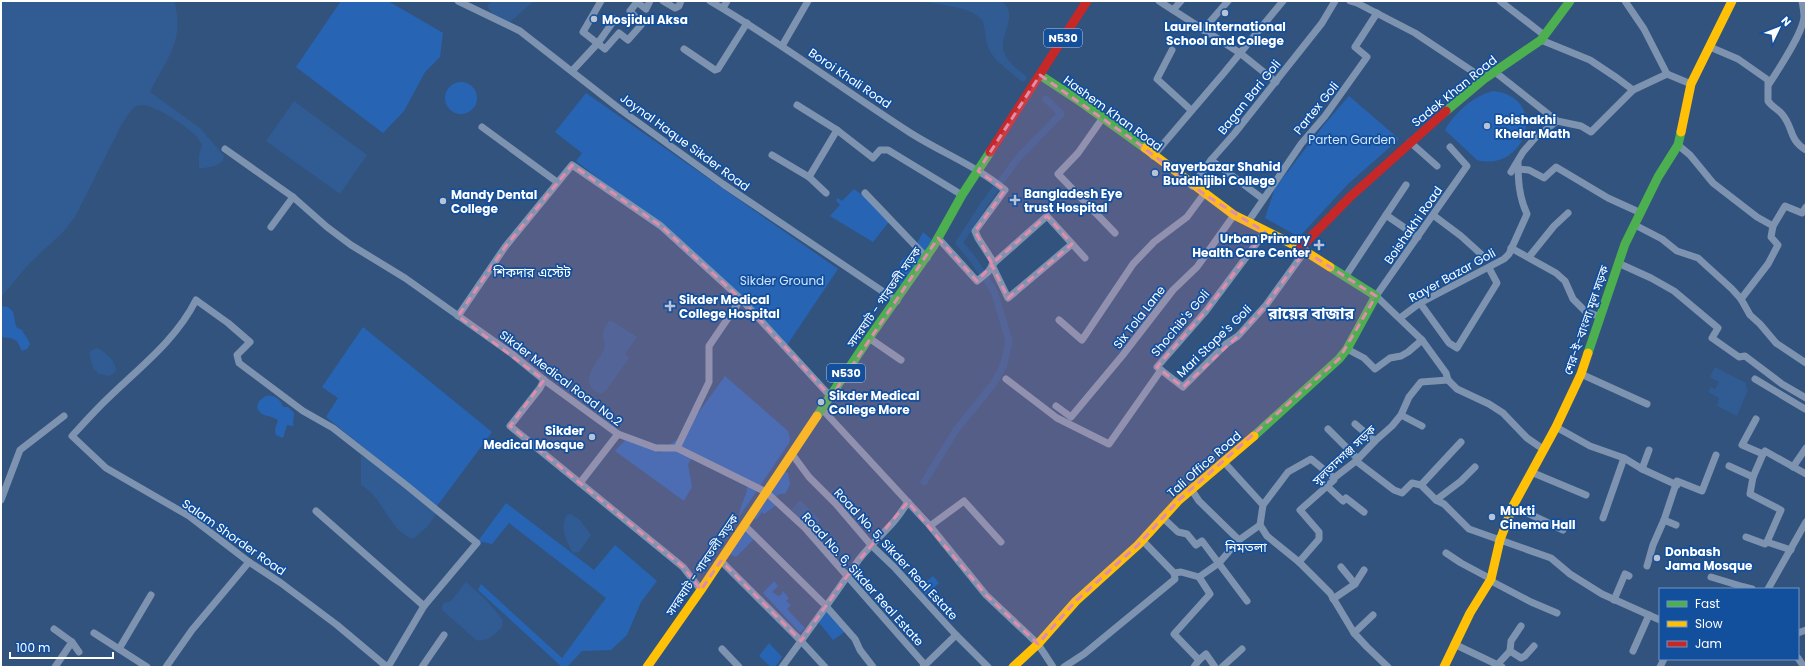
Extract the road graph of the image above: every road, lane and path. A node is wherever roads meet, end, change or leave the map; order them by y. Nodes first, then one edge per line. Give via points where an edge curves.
1 (458, 1) edge
2 (600, 1) edge
3 (650, 1) edge
4 (663, 1) edge
5 (681, 1) edge
6 (710, 1) edge
7 (727, 1) edge
8 (807, 1) edge
9 (1086, 1) edge
10 (1159, 1) edge
11 (1181, 1) edge
12 (1228, 1) edge
13 (1283, 1) edge
14 (1335, 1) edge
15 (1500, 1) edge
16 (1570, 1) edge
17 (1625, 1) edge
18 (1732, 1) edge
19 (1802, 1) edge
20 (1355, 2) edge
21 (722, 8) junction
22 (1173, 10) junction
23 (1377, 13) junction
24 (615, 19) dead end
25 (747, 23) junction
26 (1203, 30) junction
27 (1543, 38) junction
28 (598, 43) junction
29 (782, 46) junction
30 (1710, 47) junction
31 (684, 49) dead end
32 (1172, 50) dead end
33 (1240, 53) junction
34 (572, 71) junction
35 (1495, 72) junction
36 (1667, 74) junction
37 (1040, 75) junction
38 (1484, 79) junction
39 (1276, 82) junction
40 (1691, 84) junction
41 (1769, 84) junction
42 (1633, 90) junction
43 (797, 105) dead end
44 (1191, 110) junction
45 (1102, 119) junction
46 (1557, 121) junction
47 (482, 127) dead end
48 (837, 130) junction
49 (1410, 142) junction
50 (1678, 145) junction
51 (1450, 147) dead end
52 (225, 149) dead end
53 (1806, 150) edge
54 (772, 155) dead end
55 (1153, 156) junction
56 (1211, 160) junction
57 (1437, 166) dead end
58 (1516, 168) junction
59 (978, 171) junction
60 (809, 177) junction
61 (557, 182) junction
62 (1406, 185) dead end
63 (1192, 186) junction
64 (826, 193) dead end
65 (865, 193) dead end
66 (1204, 194) junction
67 (962, 195) junction
68 (293, 197) junction
69 (1263, 199) junction
70 (1806, 207) edge
71 (1568, 213) dead end
72 (1641, 213) junction
73 (1234, 215) junction
74 (1386, 215) junction
75 (1433, 215) junction
76 (1248, 222) junction
77 (1635, 225) junction
78 (1773, 226) junction
79 (271, 227) dead end
80 (1265, 232) junction
81 (1115, 233) dead end
82 (1418, 237) junction
83 (938, 238) junction
84 (1072, 244) junction
85 (1511, 248) junction
86 (1303, 250) junction
87 (1481, 254) dead end
88 (927, 257) junction
89 (1529, 257) junction
90 (1085, 258) dead end
91 (1618, 263) junction
92 (991, 267) junction
93 (1489, 268) junction
94 (1344, 277) junction
95 (1376, 296) junction
96 (741, 299) junction
97 (1741, 299) junction
98 (897, 301) junction
99 (1420, 303) junction
100 (458, 316) junction
101 (1600, 317) junction
102 (1400, 318) junction
103 (1059, 320) dead end
104 (869, 338) junction
105 (1422, 340) junction
106 (1347, 349) junction
107 (901, 360) dead end
108 (1806, 363) edge
109 (1162, 370) junction
110 (1581, 374) junction
111 (1006, 379) dead end
112 (1754, 379) dead end
113 (544, 380) junction
114 (1448, 380) junction
115 (830, 396) junction
116 (1806, 398) edge
117 (1647, 404) dead end
118 (1056, 406) dead end
119 (822, 409) junction
120 (1806, 409) edge
121 (1400, 415) junction
122 (64, 416) dead end
123 (1756, 419) dead end
124 (1355, 424) dead end
125 (1422, 426) dead end
126 (1556, 427) junction
127 (1328, 429) dead end
128 (618, 434) junction
129 (1375, 440) junction
130 (1461, 442) dead end
131 (677, 448) junction
132 (1806, 448) edge
133 (1543, 449) junction
134 (1649, 450) dead end
135 (792, 454) junction
136 (1763, 454) junction
137 (1716, 455) dead end
138 (1624, 458) junction
139 (1357, 460) junction
140 (1223, 461) junction
141 (1729, 466) dead end
142 (1475, 467) dead end
143 (1793, 467) junction
144 (1642, 469) junction
145 (1531, 472) junction
146 (1806, 474) edge
147 (1753, 477) junction
148 (1334, 478) junction
149 (580, 483) junction
150 (1421, 485) junction
151 (1677, 485) junction
152 (1328, 486) junction
153 (1191, 489) junction
154 (766, 492) junction
155 (1586, 495) dead end
156 (1, 500) edge
157 (1436, 500) junction
158 (908, 502) junction
159 (1262, 505) junction
160 (1513, 506) junction
161 (316, 511) dead end
162 (1364, 512) dead end
163 (1162, 518) junction
164 (1603, 518) dead end
165 (1664, 520) junction
166 (1806, 522) edge
167 (1260, 525) junction
168 (1676, 525) dead end
169 (744, 526) junction
170 (930, 526) junction
171 (1563, 530) dead end
172 (1746, 537) dead end
173 (1142, 540) junction
174 (1239, 540) junction
175 (1500, 540) junction
176 (1001, 542) dead end
177 (1767, 542) junction
178 (871, 545) junction
179 (1791, 550) junction
180 (1446, 553) dead end
181 (721, 560) junction
182 (249, 562) junction
183 (1300, 562) junction
184 (1219, 563) junction
185 (1647, 566) dead end
186 (1341, 567) dead end
187 (1364, 570) dead end
188 (1174, 574) junction
189 (848, 576) junction
190 (1629, 576) dead end
191 (1199, 577) junction
192 (1710, 577) dead end
193 (1491, 579) junction
194 (1355, 584) junction
195 (1744, 588) edge
196 (1769, 588) edge
197 (701, 590) junction
198 (151, 595) dead end
199 (1333, 599) junction
200 (1614, 600) junction
201 (1247, 601) dead end
202 (825, 605) junction
203 (424, 606) junction
204 (1558, 613) dead end
205 (1648, 615) junction
206 (1373, 616) dead end
207 (1659, 620) edge
208 (1521, 626) dead end
209 (54, 629) dead end
210 (94, 633) dead end
211 (1354, 633) junction
212 (444, 635) dead end
213 (956, 635) junction
214 (801, 641) junction
215 (72, 642) junction
216 (1038, 644) junction
217 (1454, 644) junction
218 (1534, 646) dead end
219 (119, 649) junction
220 (722, 649) dead end
221 (1242, 649) dead end
222 (1510, 651) junction
223 (1634, 651) dead end
224 (79, 652) dead end
225 (1199, 660) junction
226 (378, 664) edge
227 (924, 666) edge
228 (1500, 666) edge
229 (55, 667) edge
230 (147, 667) edge
231 (166, 667) edge
232 (388, 667) edge
233 (422, 667) edge
234 (647, 667) edge
235 (739, 667) edge
236 (782, 667) edge
237 (825, 667) edge
238 (873, 667) edge
239 (988, 667) edge
240 (1013, 667) edge
241 (1053, 667) edge
242 (1064, 667) edge
243 (1194, 667) edge
244 (1215, 667) edge
245 (1222, 667) edge
246 (1388, 667) edge
247 (1444, 667) edge

1 - 34 street, Joynal Haque Sikder Road via 520,31
2 - 28 street via 583,32
3 - 28 street via 646,9 637,2 630,11 642,24 628,40 619,33 606,49
4 - 5 street via 675,8
6 - 21 street, Boroi Khali Road
7 - 21 street
8 - 29 street
9 - 37 main road, N530
10 - 22 street
11 - 22 street
12 - 26 street
13 - 33 street
14 - 39 street, Bagan Bari Goli via 1322,23
15 - 27 street
16 - 27 main road, Sadek Khan Road
17 - 36 street via 1644,29
18 - 30 main road, শের-ই-বাংলা মূল সড়ক
19 - 41 street via 1802,22 1781,66
20 - 23 street
21 - 25 street, Boroi Khali Road
22 - 26 street
23 - 38 street via 1427,40
23 - 69 street, Partex Goli via 1355,47 1367,57
24 - 28 street
25 - 29 street, Boroi Khali Road
25 - 31 street via 718,69 715,70
26 - 33 street
27 - 35 main road, Sadek Khan Road
27 - 42 street via 1586,58
28 - 34 street
29 - 59 street, Boroi Khali Road via 910,133
30 - 40 main road, শের-ই-বাংলা মূল সড়ক
30 - 41 street via 1738,59 1766,78
32 - 44 street via 1157,79
33 - 39 street
33 - 44 street
34 - 98 street, Joynal Haque Sikder Road via 620,110 723,184
35 - 38 main road, Sadek Khan Road
35 - 46 street
36 - 40 street
36 - 42 street
37 - 45 main road, Hashem Khan Road
37 - 59 main road, সদরঘাট - গাবতলী সড়ক / N530
38 - 49 main road, Sadek Khan Road
39 - 56 street, Bagan Bari Goli
40 - 50 main road, শের-ই-বাংলা মূল সড়ক
41 - 53 street via 1768,101 1787,120 1795,142
42 - 46 street via 1591,132 1581,126
43 - 48 street
44 - 55 street
45 - 55 main road, Hashem Khan Road
45 - 81 street via 1078,153 1058,174
46 - 58 street via 1535,138 1523,152
47 - 61 street
48 - 60 street
48 - 67 street via 874,158 880,150 888,150
49 - 57 street
49 - 86 main road, Sadek Khan Road via 1350,197
50 - 72 main road, শের-ই-বাংলা মূল সড়ক via 1658,177
50 - 78 street via 1713,182 1757,217
51 - 75 street, Boishakhi Road via 1467,166
52 - 68 street, Sikder Medical Road No.2
54 - 60 street
55 - 63 main road, Hashem Khan Road
56 - 63 street, Bagan Bari Goli
56 - 69 street
58 - 72 street via 1529,170 1544,178 1556,168 1608,198
58 - 85 street, Rayer Bazar Goli via 1522,204 1527,214
59 - 67 main road, সদরঘাট - গাবতলী সড়ক / N530
59 - 92 street, Boroi Khali Road via 1005,190 976,231
60 - 64 street
61 - 96 street via 572,165 661,226
61 - 100 street via 505,247
62 - 74 street
63 - 66 main road, Hashem Khan Road
65 - 88 street
66 - 73 main road, Hashem Khan Road
66 - 103 street via 1187,217 1154,242 1133,264 1082,340
67 - 83 main road, সদরঘাট - গাবতলী সড়ক / N530
68 - 79 street
68 - 100 street, Sikder Medical Road No.2 via 351,245 405,278
69 - 76 street, Partex Goli
70 - 78 street via 1802,213 1785,206
71 - 89 street
72 - 77 main road, শের-ই-বাংলা মূল সড়ক
73 - 76 main road, Hashem Khan Road
73 - 118 street, Six Tola Lane via 1197,266 1173,290 1071,417
74 - 82 street
74 - 94 street
75 - 82 street, Boishakhi Road
75 - 87 street
76 - 80 main road, Hashem Khan Road
77 - 91 main road, শের-ই-বাংলা মূল সড়ক
77 - 97 street via 1662,239 1677,251 1698,258
78 - 97 street via 1771,237 1778,245 1768,264
80 - 86 main road, Hashem Khan Road
80 - 109 street, Shochib's Goli via 1206,311 1157,367
82 - 95 street, Boishakhi Road
83 - 88 main road, সদরঘাট - গাবতলী সড়ক / N530
83 - 92 street via 976,281
84 - 90 street
84 - 92 street via 1047,216
84 - 92 street via 1008,298
85 - 89 street
85 - 93 street, Rayer Bazar Goli via 1504,259
86 - 94 main road, Hashem Khan Road
86 - 109 street, Mari Stope's Goli via 1266,305 1248,326 1183,387
88 - 98 main road, সদরঘাট - গাবতলী সড়ক / N530
89 - 101 street via 1566,281 1573,299 1585,311
91 - 101 main road, শের-ই-বাংলা মূল সড়ক
91 - 116 street via 1674,291 1718,328 1712,338 1739,357 1745,356 1782,384
93 - 99 street, Rayer Bazar Goli
93 - 99 street via 1496,283 1457,348 1449,343
94 - 95 main road, Hashem Khan Road
95 - 102 street
95 - 106 main road, Tali Office Road
96 - 115 street
96 - 131 street via 709,346 709,382
97 - 108 street via 1750,315 1776,343
98 - 104 main road, সদরঘাট - গাবতলী সড়ক / N530
99 - 102 street, Rayer Bazar Goli
100 - 113 street, Sikder Medical Road No.2
101 - 110 main road, শের-ই-বাংলা মূল সড়ক
102 - 105 street
104 - 107 street
104 - 115 main road, সদরঘাট - গাবতলী সড়ক / N530
105 - 106 street via 1408,352 1390,358 1375,369 1364,358
105 - 114 street via 1446,373
106 - 140 main road, Tali Office Road via 1287,406
109 - 111 street, Shochib's Goli via 1109,444 1057,418
110 - 117 street
110 - 126 main road, শের-ই-বাংলা মূল সড়ক
112 - 120 street
113 - 128 street, Sikder Medical Road No.2
113 - 149 street via 510,426
114 - 121 street, সুলতানগঞ্জ সড়ক via 1421,382 1409,397
114 - 133 street via 1457,389 1503,413 1527,438
115 - 119 main road, সদরঘাট - গাবতলী সড়ক / N530
119 - 135 main road, সদরঘাট - গাবতলী সড়ক / N530
119 - 158 street
121 - 125 street
121 - 129 street, সুলতানগঞ্জ সড়ক via 1392,426
122 - 156 street via 20,450
123 - 136 street via 1742,445
124 - 129 street
126 - 133 main road, শের-ই-বাংলা মূল সড়ক
126 - 138 street via 1590,446
127 - 139 street
128 - 131 street, Sikder Medical Road No.2 via 656,448
128 - 149 street
129 - 139 street, সুলতানগঞ্জ সড়ক
130 - 150 street
131 - 154 street, Sikder Medical Road No.2
132 - 143 street
133 - 145 main road, শের-ই-বাংলা মূল সড়ক
134 - 144 street
135 - 154 main road, সদরঘাট - গাবতলী সড়ক / N530
135 - 178 street, Road No. 5, Sikder Real Estate via 809,477
136 - 143 street via 1765,451
136 - 147 street
137 - 151 street via 1702,491 1677,481
138 - 144 street
138 - 164 street
139 - 148 street, সুলতানগঞ্জ সড়ক
139 - 150 street via 1399,493 1402,494 1412,483
140 - 153 main road, Tali Office Road
140 - 159 street
141 - 147 street
142 - 157 street
143 - 146 street
144 - 151 street
145 - 155 street
145 - 160 main road, শের-ই-বাংলা মূল সড়ক
147 - 177 street via 1750,494 1781,510
148 - 152 street, সুলতানগঞ্জ সড়ক
148 - 159 street via 1311,459 1288,472
149 - 197 street via 683,567
150 - 157 street
151 - 165 street
152 - 162 street via 1344,501 1346,498
152 - 183 street, সুলতানগঞ্জ সড়ক via 1300,510 1319,532 1319,540
153 - 163 main road, Tali Office Road
153 - 174 street
154 - 169 main road, সদরঘাট - গাবতলী সড়ক / N530
154 - 189 street, Road No. 6, Sikder Real Estate via 805,528
157 - 175 street via 1444,504 1469,529
158 - 170 street
158 - 178 street via 896,520
159 - 167 street
160 - 171 street
160 - 175 main road, শের-ই-বাংলা মূল সড়ক
161 - 203 street
163 - 173 main road, Tali Office Road
163 - 184 street via 1178,532 1187,534 1196,545 1202,541
165 - 168 street
165 - 185 street
166 - 179 street
167 - 174 street
167 - 183 street via 1267,536
169 - 181 main road, সদরঘাট - গাবতলী সড়ক / N530
169 - 202 street
170 - 176 street via 964,501
170 - 216 street via 986,596
172 - 177 street via 1765,544
173 - 188 street
173 - 216 main road, Tali Office Road via 1076,601
174 - 184 street
175 - 193 main road, শের-ই-বাংলা মূল সড়ক
175 - 200 street via 1551,558 1570,574
177 - 179 street
178 - 189 street
178 - 213 street, Road No. 5, Sikder Real Estate
179 - 196 street
180 - 193 street
181 - 197 main road, সদরঘাট - গাবতলী সড়ক / N530
181 - 214 street
182 - 203 street, Salam Shorder Road via 189,516 106,468 72,436 159,350 196,300 250,342 237,355 239,363 303,411 333,428 477,544
182 - 226 street, Salam Shorder Road via 337,625
182 - 231 street via 192,630
183 - 199 street
184 - 191 street
184 - 201 street
186 - 194 street
187 - 194 street
188 - 191 street via 1181,572
188 - 242 street via 1175,579 1084,654
189 - 202 street
189 - 227 street, Road No. 6, Sikder Real Estate
190 - 200 street via 1625,574
191 - 225 street via 1210,594 1174,634
192 - 195 street
193 - 204 street via 1531,602
193 - 217 main road, শের-ই-বাংলা মূল সড়ক
194 - 199 street
197 - 234 main road, সদরঘাট - গাবতলী সড়ক / N530
198 - 219 street
199 - 211 street
200 - 205 street
202 - 214 street
202 - 238 street via 854,639
203 - 232 street
205 - 207 street
205 - 223 street
206 - 211 street
208 - 222 street via 1511,641
209 - 215 street
210 - 219 street
211 - 246 street
212 - 233 street
213 - 227 street
213 - 239 street, Road No. 5, Sikder Real Estate
214 - 236 street
214 - 237 street
215 - 224 street
215 - 229 street
216 - 240 main road, Tali Office Road
216 - 241 street
217 - 228 street
217 - 247 main road, শের-ই-বাংলা মূল সড়ক
218 - 222 street via 1521,658
219 - 230 street
220 - 235 street
221 - 245 street
222 - 228 street
225 - 243 street
225 - 244 street via 1206,654
226 - 232 street, Salam Shorder Road

